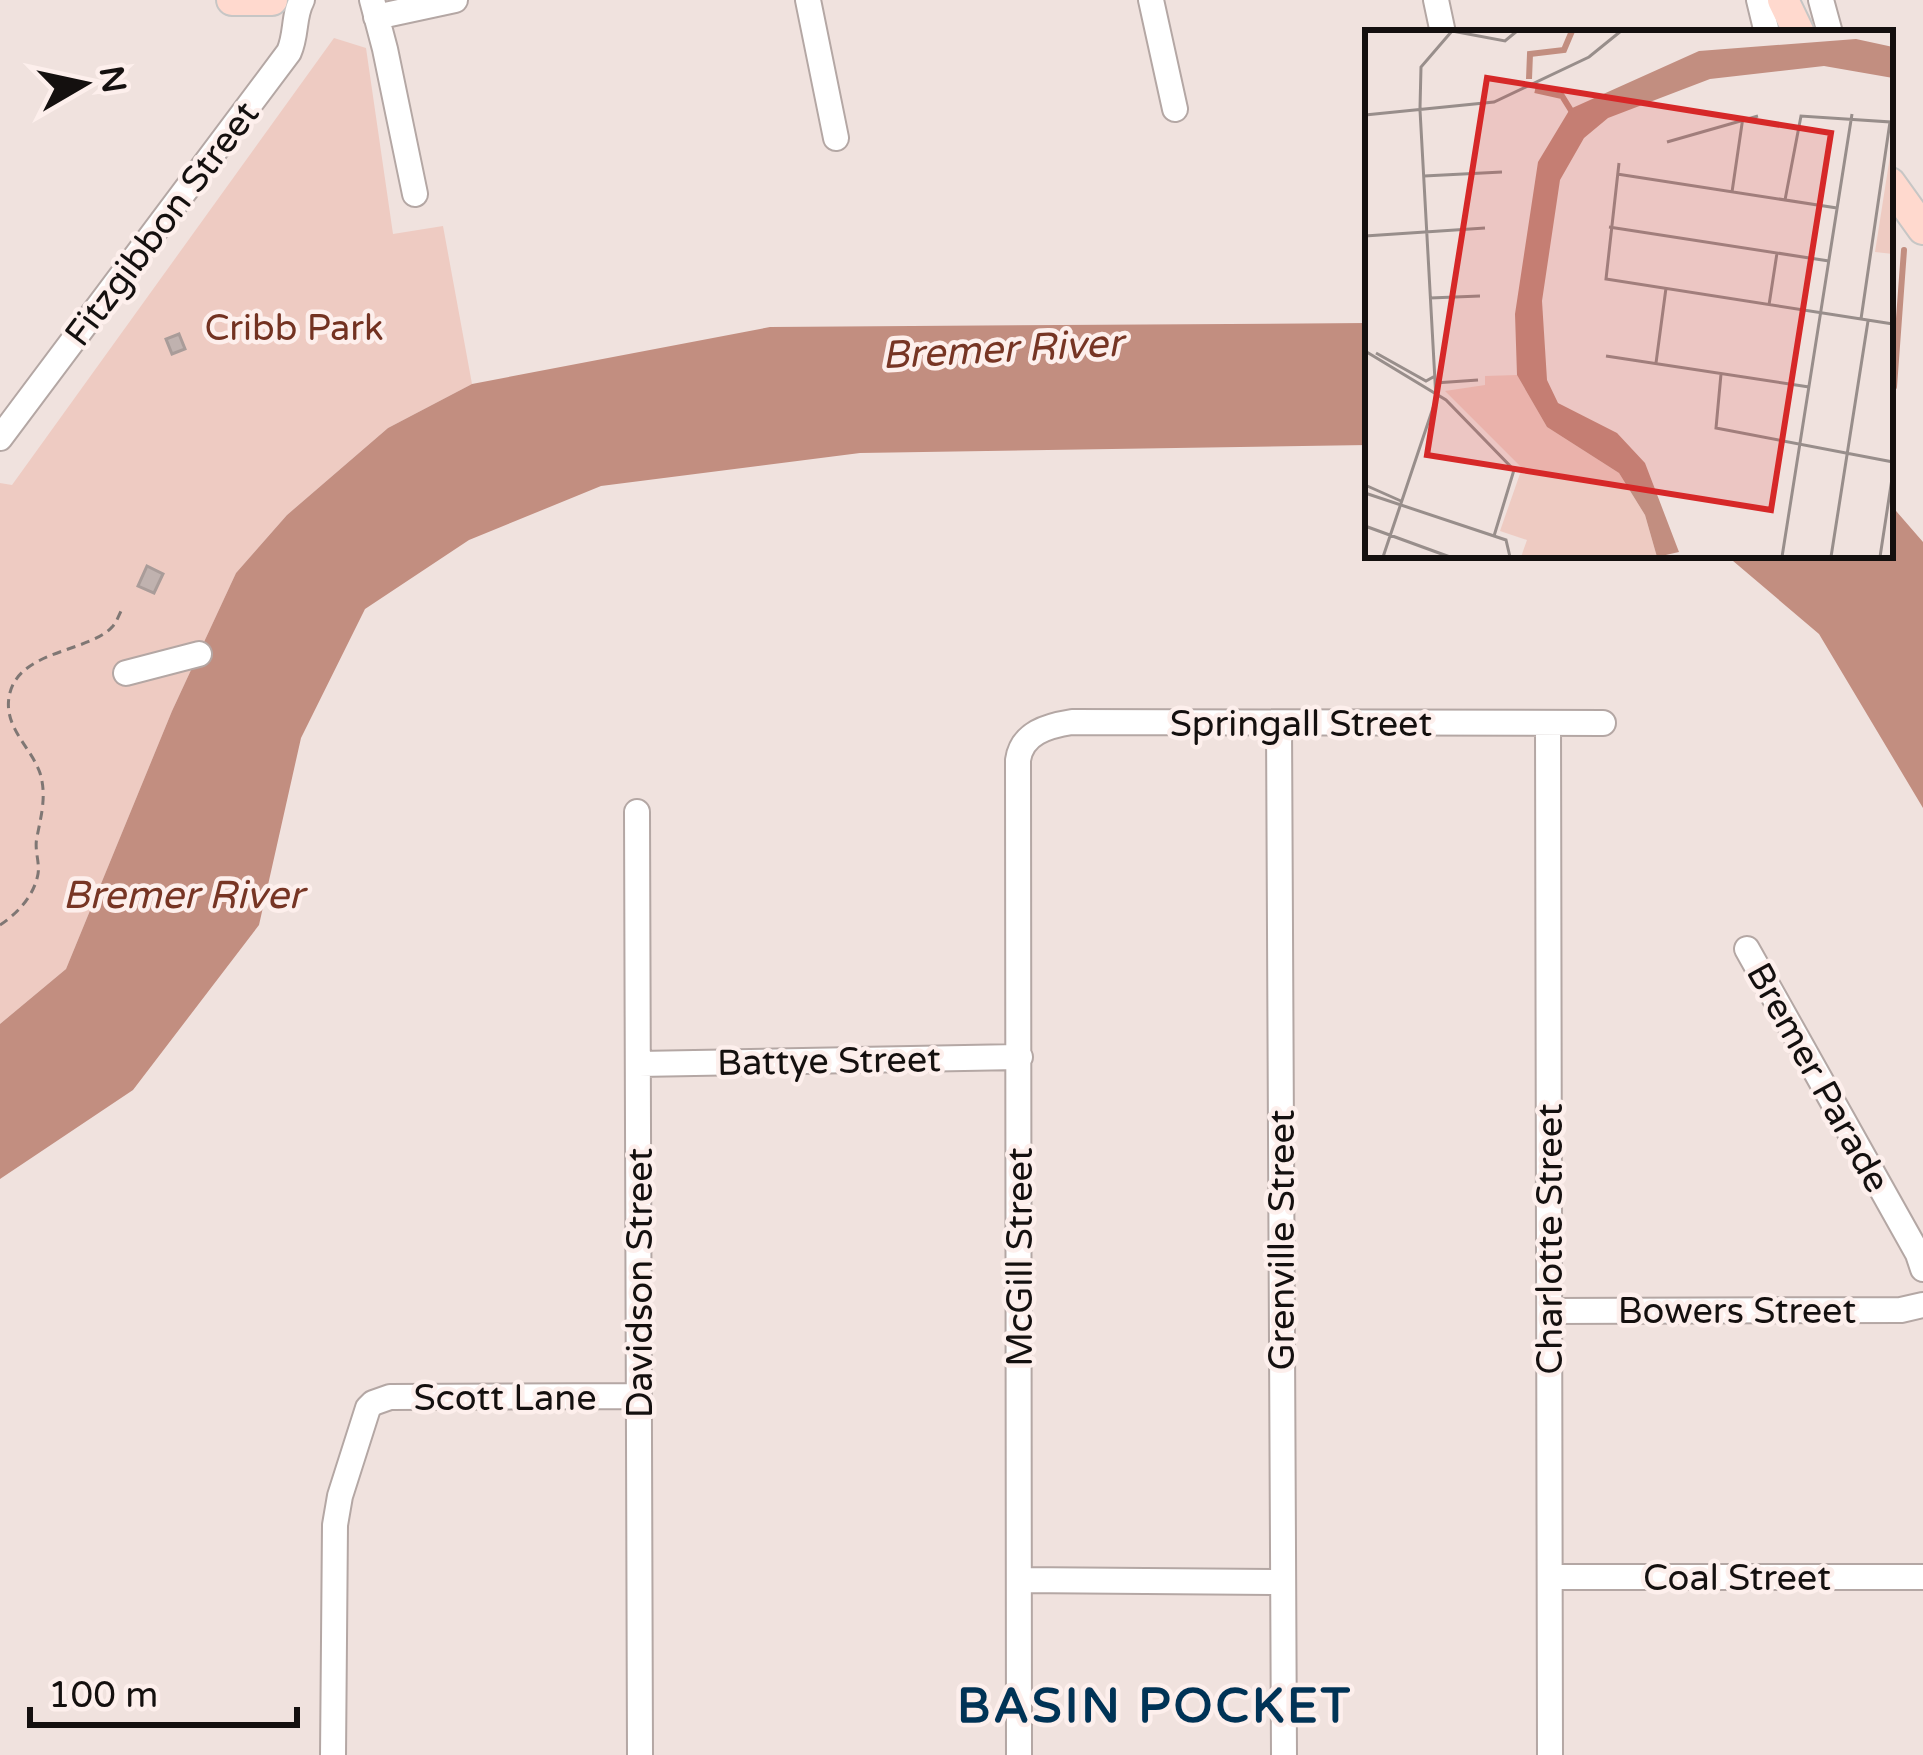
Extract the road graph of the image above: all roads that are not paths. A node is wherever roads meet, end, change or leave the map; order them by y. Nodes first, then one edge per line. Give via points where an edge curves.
1 (232, 0) edge
2 (272, 0) edge
3 (302, 0) edge
4 (455, 0) edge
5 (808, 0) edge
6 (1150, 0) edge
7 (1436, 0) edge
8 (1759, 0) edge
9 (1787, 0) edge
10 (1821, 0) edge
11 (374, 9) edge
12 (1442, 30) edge
13 (1766, 30) edge
14 (1798, 30) edge
15 (1829, 30) edge
16 (1175, 110) dead end
17 (836, 138) dead end
18 (1893, 187) edge
19 (415, 194) dead end
20 (1923, 229) edge
21 (0, 438) edge
22 (199, 654) dead end
23 (126, 673) dead end
24 (1548, 723) junction
25 (1603, 723) dead end
26 (1279, 724) junction
27 (1018, 760) joint
28 (637, 812) dead end
29 (1748, 949) dead end
30 (1020, 1057) junction
31 (639, 1064) junction
32 (1923, 1269) edge
33 (1923, 1305) edge
34 (1550, 1311) junction
35 (638, 1396) junction
36 (1550, 1577) junction
37 (1923, 1577) edge
38 (1019, 1580) junction
39 (1283, 1582) junction
40 (333, 1755) edge
41 (640, 1755) edge
42 (1019, 1755) edge
43 (1284, 1755) edge
44 (1550, 1755) edge

1 - 2 main road
3 - 21 street, Fitzgibbon Street via 289,52
4 - 11 street
5 - 17 street
6 - 16 street
7 - 12 street
8 - 13 street
9 - 14 main road
10 - 15 street
11 - 19 street
18 - 20 main road
22 - 23 street
24 - 25 street, Springall Street
24 - 26 street, Springall Street
24 - 34 street, Charlotte Street
26 - 27 street, Springall Street via 1072,722 1027,739
26 - 39 street, Grenville Street
27 - 30 street, McGill Street
28 - 31 street, Davidson Street
29 - 32 street, Bremer Parade
30 - 31 street, Battye Street
30 - 38 street, McGill Street
31 - 35 street, Davidson Street
33 - 34 street, Bowers Street
34 - 36 street, Charlotte Street
35 - 40 street, Scott Lane via 373,1402 336,1515
35 - 41 street, Davidson Street
36 - 37 street, Coal Street
36 - 44 street, Charlotte Street
38 - 39 street
38 - 42 street, McGill Street
39 - 43 street, Grenville Street

